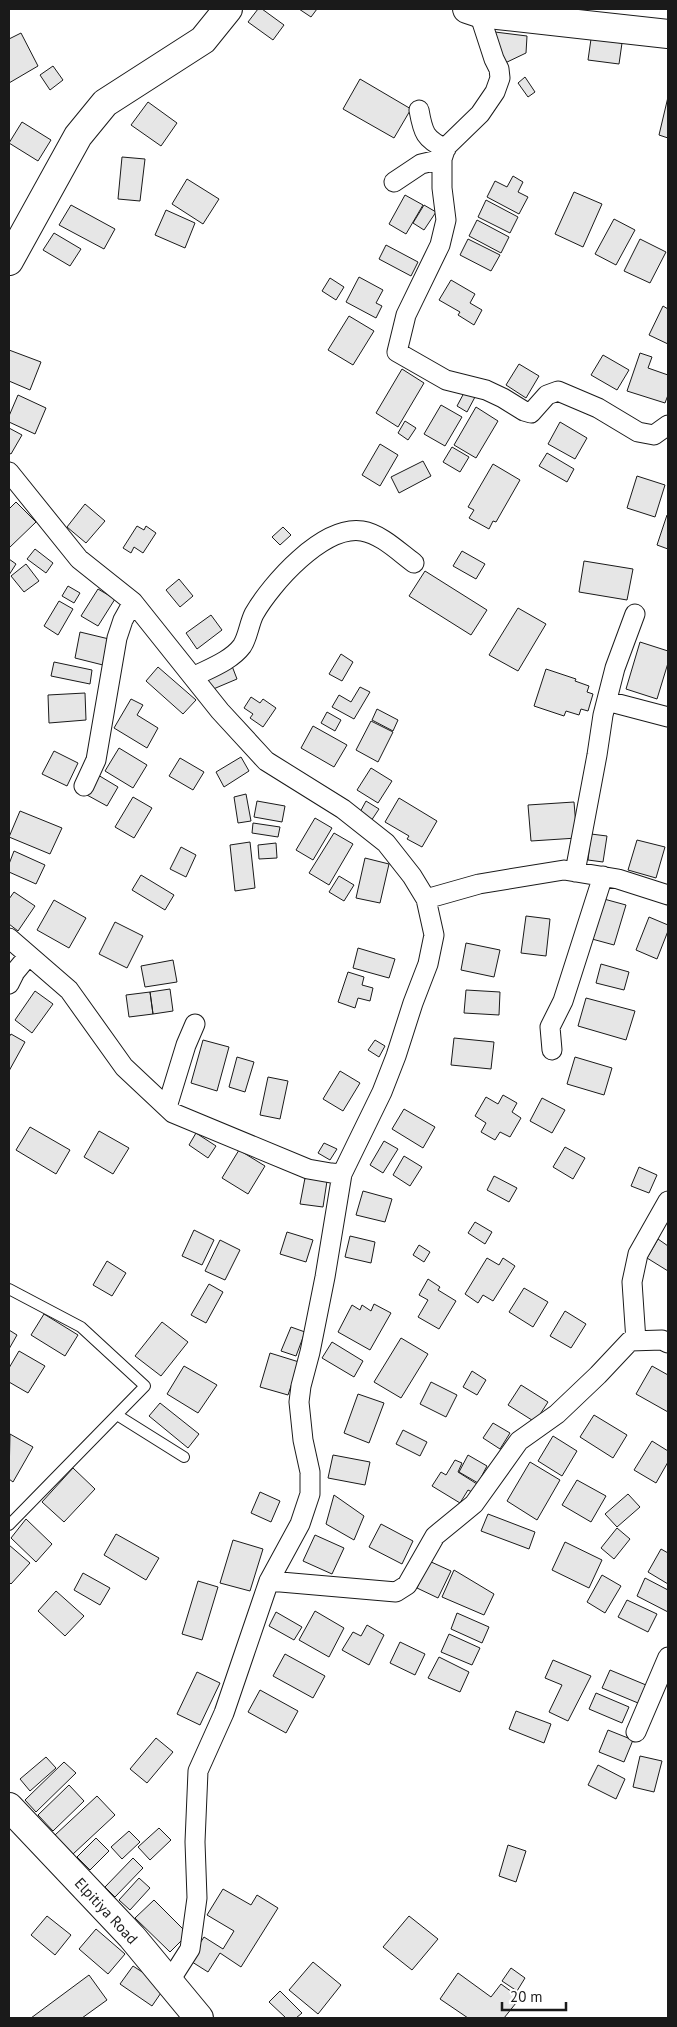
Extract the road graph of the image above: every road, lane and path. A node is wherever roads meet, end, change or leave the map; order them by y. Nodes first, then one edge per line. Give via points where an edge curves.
1 (228, 9) edge
2 (473, 11) edge
3 (668, 34) edge
4 (419, 110) dead end
5 (444, 154) junction
6 (394, 182) dead end
7 (9, 261) edge
8 (668, 425) edge
9 (9, 472) edge
10 (414, 563) dead end
11 (134, 602) junction
12 (635, 614) dead end
13 (193, 677) junction
14 (607, 701) junction
15 (668, 717) edge
16 (84, 786) dead end
17 (576, 872) junction
18 (603, 876) junction
19 (668, 895) edge
20 (426, 899) junction
21 (9, 938) edge
22 (29, 955) junction
23 (9, 984) edge
24 (196, 1024) dead end
25 (552, 1050) dead end
26 (167, 1107) junction
27 (342, 1174) junction
28 (668, 1201) edge
29 (9, 1289) edge
30 (636, 1341) junction
31 (668, 1343) edge
32 (117, 1415) junction
33 (184, 1457) dead end
34 (9, 1525) edge
35 (269, 1581) junction
36 (668, 1657) edge
37 (636, 1732) dead end
38 (9, 1807) edge
39 (169, 1982) junction
40 (199, 2018) edge

1 - 7 street via 203,40 105,104 78,136
2 - 3 street
2 - 5 street via 500,78 480,114
4 - 5 street via 422,128
5 - 6 street via 421,164
5 - 8 street via 442,188 446,220 440,245 406,315 397,352 446,380 486,390 531,413 546,395 558,391 598,408 638,432 654,435
9 - 11 street via 80,559
10 - 13 street via 374,535 362,531 348,531 325,541 296,562 277,584 254,614 242,646
11 - 13 street
11 - 16 street via 117,638 96,760
12 - 14 street
13 - 20 street via 266,761 335,804 386,843
14 - 15 street
14 - 17 street
17 - 18 street
17 - 20 street via 564,870 479,884
18 - 19 street
18 - 25 street via 563,1001 550,1027
20 - 27 street via 434,935 428,964 382,1092
21 - 22 street
22 - 23 street
22 - 26 street via 69,990 124,1067
24 - 26 street
26 - 27 street via 173,1114 308,1169
27 - 35 street via 325,1277 300,1394 310,1494 300,1524
28 - 30 street via 638,1254 632,1282
29 - 32 lane via 82,1327 145,1386
30 - 31 street via 662,1340
30 - 35 street via 630,1341 557,1414 519,1441 474,1504 435,1536 407,1585 396,1592
32 - 33 lane
32 - 34 lane
35 - 39 street via 224,1714 198,1771 197,1898 190,1949
36 - 37 street
38 - 39 street, Elpitiya Road via 132,1937
39 - 40 street, Elpitiya Road

